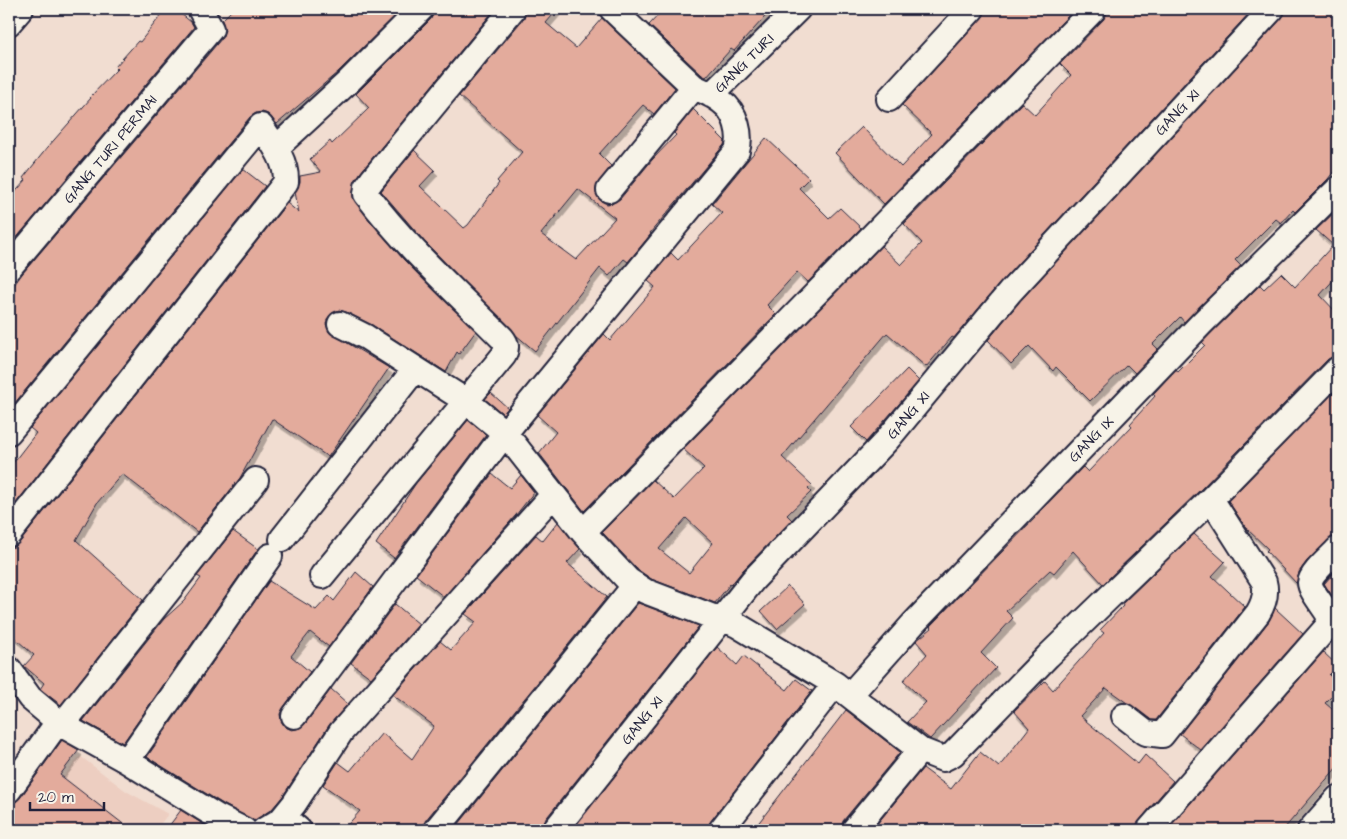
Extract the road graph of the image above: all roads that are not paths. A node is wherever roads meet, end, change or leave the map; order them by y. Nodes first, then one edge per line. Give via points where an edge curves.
1 (21, 9) edge
2 (200, 9) edge
3 (421, 9) edge
4 (513, 9) edge
5 (612, 9) edge
6 (798, 9) edge
7 (972, 9) edge
8 (1094, 9) edge
9 (1272, 9) edge
10 (9, 23) edge
11 (702, 91) junction
12 (889, 99) dead end
13 (276, 148) junction
14 (609, 190) dead end
15 (1338, 190) edge
16 (9, 268) edge
17 (340, 324) dead end
18 (415, 369) junction
19 (1338, 369) edge
20 (466, 401) junction
21 (9, 432) edge
22 (506, 433) junction
23 (256, 480) dead end
24 (553, 495) junction
25 (1211, 499) junction
26 (583, 532) junction
27 (9, 534) edge
28 (1338, 549) edge
29 (322, 576) dead end
30 (634, 585) junction
31 (721, 620) junction
32 (9, 669) edge
33 (842, 689) junction
34 (294, 716) dead end
35 (1124, 716) dead end
36 (60, 724) junction
37 (920, 750) junction
38 (127, 760) junction
39 (9, 790) edge
40 (1338, 798) edge
41 (211, 823) edge
42 (281, 827) edge
43 (1316, 828) edge
44 (244, 830) edge
45 (436, 830) edge
46 (555, 830) edge
47 (721, 830) edge
48 (854, 830) edge
49 (1149, 830) edge

1 - 10 street
2 - 16 street, GANG TURI PERMAI via 212,29
3 - 13 street
4 - 20 street via 372,180 366,194 406,244 505,342 504,355
5 - 11 street
6 - 11 street, GANG TURI
7 - 12 street
8 - 26 street
9 - 31 street, GANG XI via 1010,292 888,440 753,580
11 - 14 street, GANG TURI
11 - 22 street via 723,102 738,128 737,151
13 - 21 street via 261,126
13 - 27 street via 287,172 286,182
15 - 33 street, GANG IX via 1202,323 920,617
17 - 18 street
18 - 20 street
18 - 38 street via 276,548
19 - 25 street
20 - 22 street
20 - 29 street
22 - 24 street
22 - 34 street
23 - 36 street
24 - 26 street
24 - 42 street via 341,732
25 - 35 street via 1264,582 1266,590 1262,606 1162,735 1146,733
25 - 37 street via 1048,656 953,754 943,759
26 - 30 street
28 - 49 street via 1310,583 1330,618 1327,627
30 - 31 street
30 - 45 street
31 - 33 street via 745,629
31 - 46 street, GANG XI
32 - 36 street via 30,698
33 - 37 street
33 - 47 street, GANG IX
36 - 38 street
36 - 39 street
37 - 48 street
38 - 41 street
40 - 43 street
41 - 44 street

